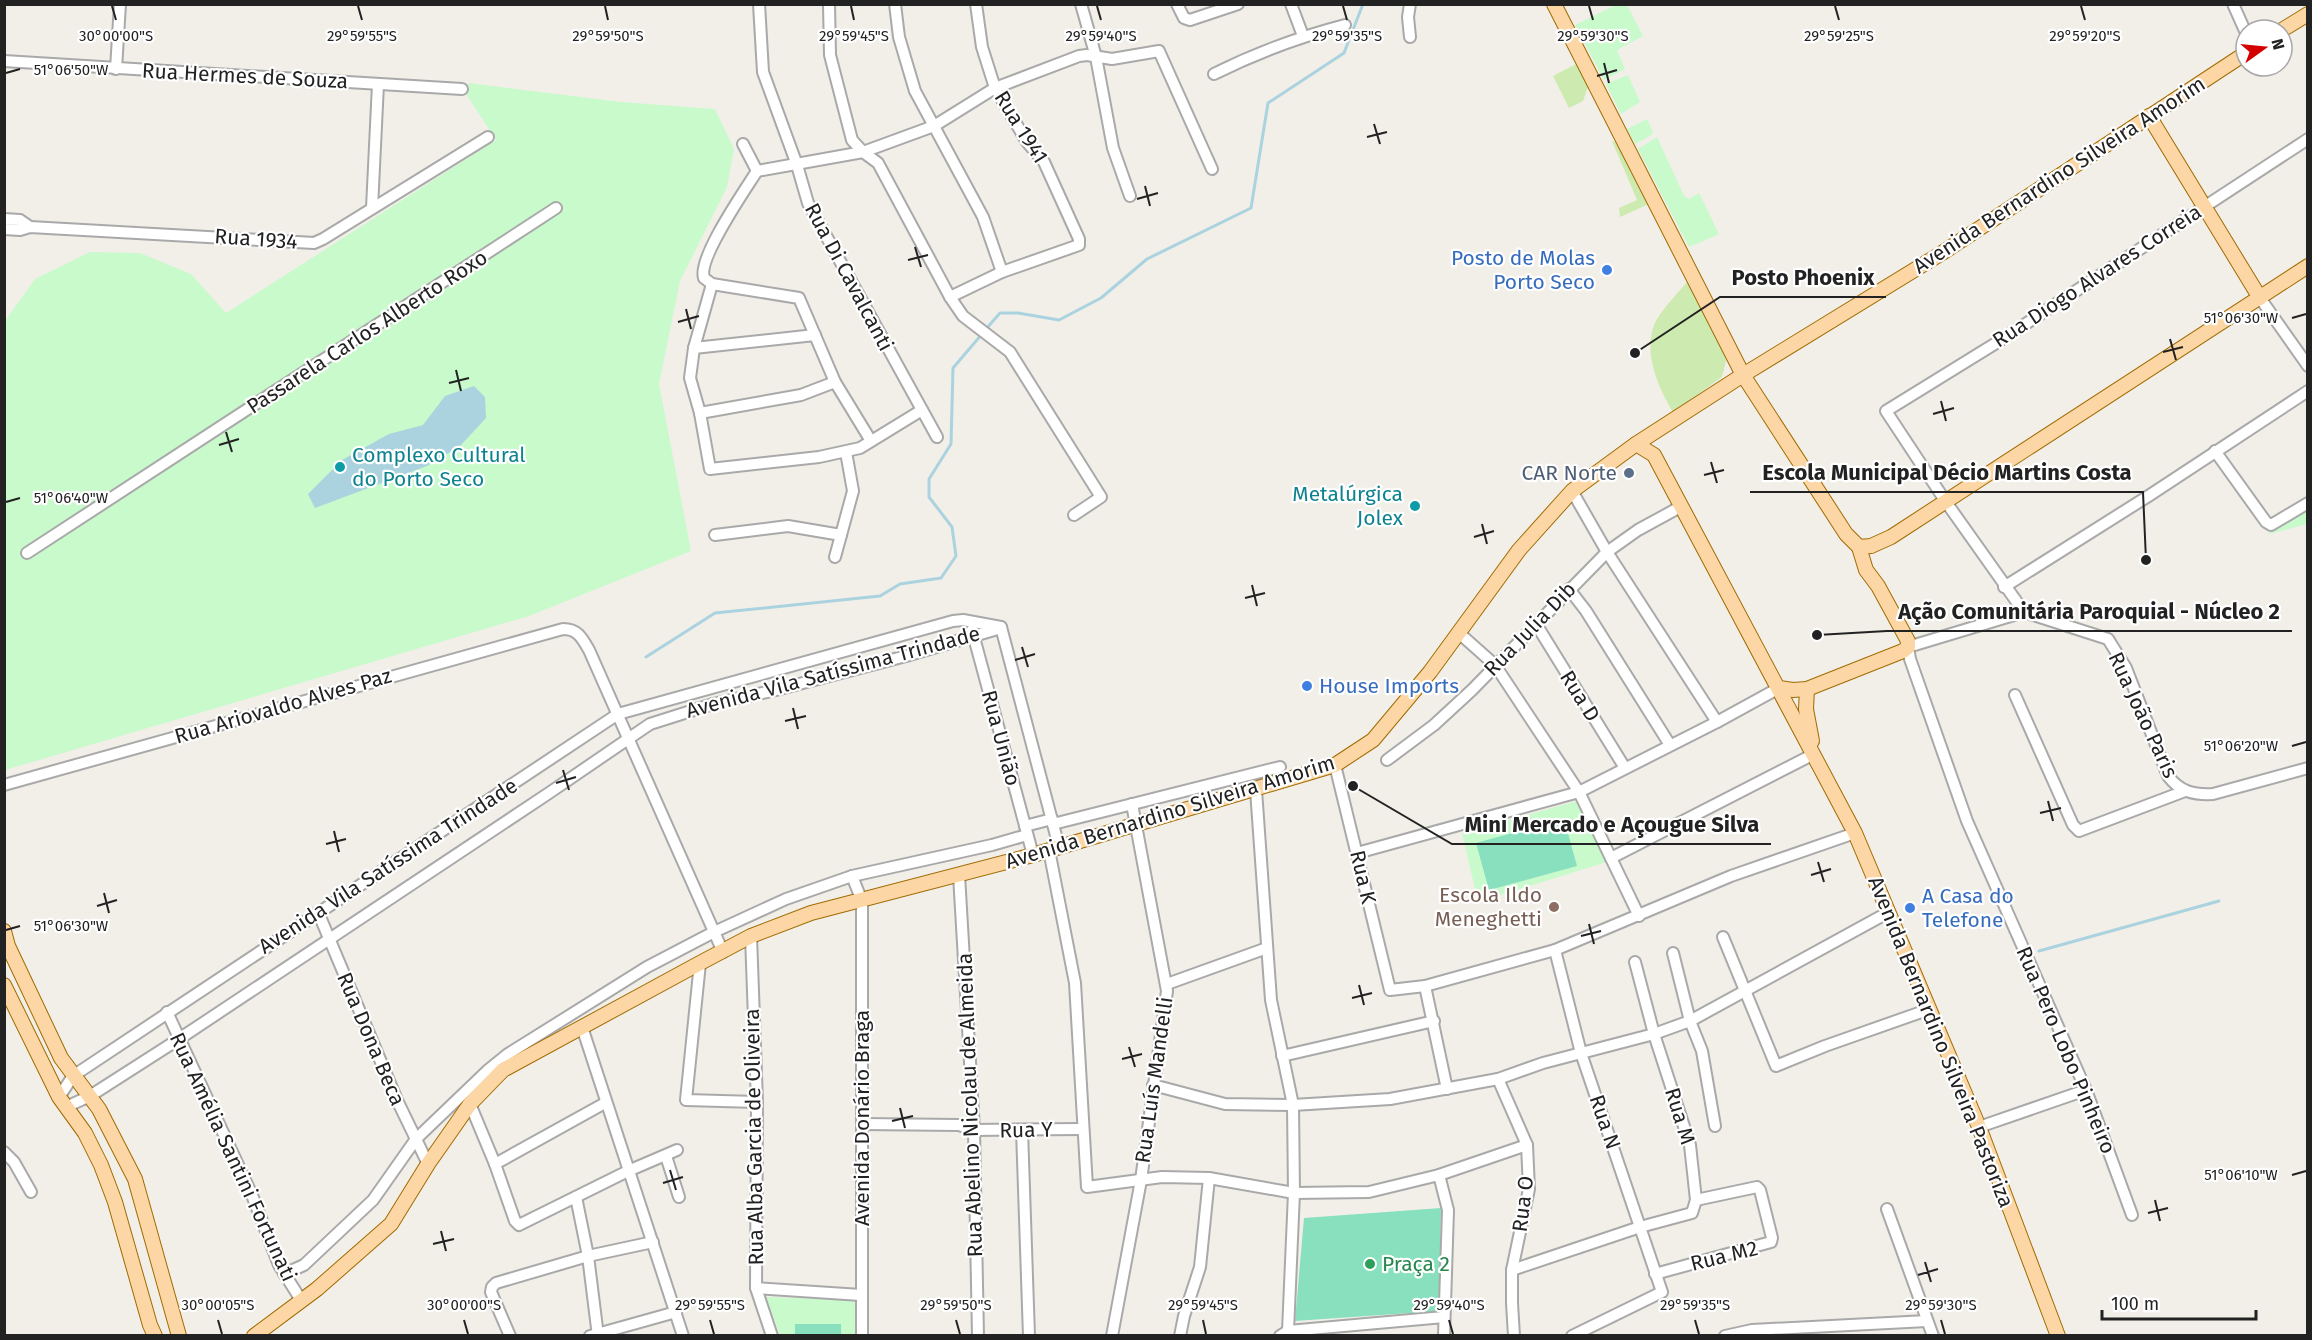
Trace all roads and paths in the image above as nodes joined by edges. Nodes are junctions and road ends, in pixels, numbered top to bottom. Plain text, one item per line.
1 (120, 4) edge
2 (759, 4) edge
3 (829, 4) edge
4 (895, 4) edge
5 (976, 4) edge
6 (1081, 4) edge
7 (1177, 4) edge
8 (1238, 4) edge
9 (1291, 4) edge
10 (1410, 4) edge
11 (1554, 4) edge
12 (2233, 4) edge
13 (2307, 14) edge
14 (2239, 18) edge
15 (2294, 22) edge
16 (1345, 25) dead end
17 (1303, 36) junction
18 (1410, 37) dead end
19 (1096, 57) junction
20 (4, 61) edge
21 (2234, 61) edge
22 (116, 69) junction
23 (1214, 74) dead end
24 (378, 84) junction
25 (995, 88) junction
26 (462, 89) dead end
27 (2149, 116) junction
28 (934, 126) junction
29 (488, 137) dead end
30 (2307, 139) edge
31 (743, 144) dead end
32 (863, 152) junction
33 (797, 165) junction
34 (1212, 169) dead end
35 (757, 171) junction
36 (1130, 196) dead end
37 (2204, 206) junction
38 (372, 208) junction
39 (556, 208) dead end
40 (4, 219) edge
41 (30, 227) junction
42 (4, 230) edge
43 (2307, 266) edge
44 (1002, 272) junction
45 (708, 281) junction
46 (950, 297) junction
47 (2260, 298) junction
48 (815, 334) junction
49 (694, 348) junction
50 (2307, 366) edge
51 (1743, 375) junction
52 (835, 382) junction
53 (2307, 391) edge
54 (922, 410) junction
55 (700, 413) junction
56 (1662, 428) junction
57 (937, 437) dead end
58 (871, 441) junction
59 (1636, 444) junction
60 (2215, 451) junction
61 (846, 452) junction
62 (1654, 455) junction
63 (1572, 491) junction
64 (1946, 502) junction
65 (2307, 503) edge
66 (1680, 507) junction
67 (1074, 514) dead end
68 (715, 535) dead end
69 (841, 535) junction
70 (1865, 546) junction
71 (1607, 552) junction
72 (27, 553) dead end
73 (835, 557) dead end
74 (2004, 587) junction
75 (1569, 589) junction
76 (2024, 612) junction
77 (969, 621) junction
78 (1536, 624) junction
79 (1001, 627) junction
80 (1459, 633) junction
81 (974, 636) junction
82 (1908, 647) junction
83 (1495, 665) junction
84 (1779, 688) junction
85 (1807, 689) junction
86 (2015, 695) dead end
87 (618, 714) junction
88 (1717, 722) junction
89 (629, 737) junction
90 (1670, 745) junction
91 (1814, 754) junction
92 (1387, 760) dead end
93 (1335, 765) junction
94 (1280, 767) dead end
95 (1625, 768) junction
96 (2307, 768) edge
97 (4, 785) edge
98 (1256, 790) junction
99 (2185, 791) junction
100 (1579, 792) junction
101 (1132, 804) junction
102 (1053, 822) junction
103 (1137, 824) junction
104 (1026, 830) junction
105 (1855, 833) junction
106 (1054, 849) junction
107 (1357, 853) junction
108 (1033, 855) junction
109 (1611, 858) junction
110 (959, 875) junction
111 (852, 876) junction
112 (862, 901) junction
113 (318, 912) junction
114 (1889, 912) junction
115 (1640, 916) junction
116 (4, 931) edge
117 (714, 932) junction
118 (751, 936) junction
119 (1723, 937) dead end
120 (328, 940) junction
121 (1267, 948) junction
122 (1555, 950) junction
123 (723, 952) junction
124 (1673, 953) dead end
125 (1635, 962) dead end
126 (700, 963) junction
127 (1167, 984) junction
128 (4, 985) edge
129 (1425, 986) junction
130 (1746, 992) junction
131 (1930, 1009) junction
132 (167, 1012) junction
133 (1434, 1021) junction
134 (1690, 1021) junction
135 (582, 1027) junction
136 (1654, 1034) junction
137 (179, 1039) junction
138 (1581, 1053) junction
139 (1282, 1056) junction
140 (73, 1076) junction
141 (1498, 1079) junction
142 (1153, 1084) junction
143 (1447, 1089) junction
144 (2086, 1090) junction
145 (90, 1096) junction
146 (62, 1102) junction
147 (757, 1102) junction
148 (606, 1103) junction
149 (470, 1104) junction
150 (1293, 1105) junction
151 (862, 1124) junction
152 (1715, 1126) dead end
153 (1979, 1126) junction
154 (1083, 1129) junction
155 (974, 1130) junction
156 (1022, 1130) junction
157 (416, 1139) junction
158 (1527, 1145) junction
159 (677, 1150) dead end
160 (4, 1152) edge
161 (666, 1155) junction
162 (428, 1164) junction
163 (495, 1164) junction
164 (628, 1171) junction
165 (1439, 1175) junction
166 (1209, 1178) junction
167 (1141, 1180) junction
168 (32, 1192) dead end
169 (1294, 1193) junction
170 (576, 1197) junction
171 (680, 1197) dead end
172 (1696, 1200) junction
173 (1887, 1209) dead end
174 (2132, 1215) dead end
175 (1640, 1227) junction
176 (653, 1242) junction
177 (588, 1256) junction
178 (1512, 1270) junction
179 (284, 1274) junction
180 (1655, 1274) junction
181 (756, 1288) junction
182 (861, 1295) junction
183 (302, 1300) junction
184 (676, 1312) junction
185 (1444, 1317) junction
186 (1927, 1321) junction
187 (153, 1332) edge
188 (1284, 1333) edge
189 (179, 1335) edge
190 (254, 1335) edge
191 (510, 1335) edge
192 (595, 1335) edge
193 (683, 1335) edge
194 (772, 1335) edge
195 (862, 1335) edge
196 (978, 1335) edge
197 (1029, 1335) edge
198 (1112, 1335) edge
199 (1180, 1335) edge
200 (1444, 1335) edge
201 (1514, 1335) edge
202 (1572, 1335) edge
203 (1725, 1335) edge
204 (1933, 1335) edge
205 (2058, 1335) edge

1 - 22 street
2 - 33 street, Rua Di Cavalcanti
3 - 32 street
4 - 28 street
5 - 25 street, Rua 1941
6 - 19 street
7 - 8 street
9 - 17 street
10 - 18 street
11 - 51 main road, Rua Pero Lobo Pinheiro
12 - 14 street
13 - 15 main road
16 - 17 street
17 - 23 street
19 - 25 street
19 - 34 street
19 - 36 street
20 - 22 street, Rua Hermes de Souza
21 - 27 main road, Avenida Bernardino Silveira Amorim
22 - 24 street, Rua Hermes de Souza
24 - 26 street, Rua Hermes de Souza
24 - 38 street, Rua Hermes de Souza
25 - 28 street
25 - 44 street, Rua 1941
27 - 37 main road
27 - 51 main road, Avenida Bernardino Silveira Amorim
28 - 32 street
28 - 44 street
29 - 38 street, Rua 1934
30 - 37 street, Rua Diogo Alvares Correia
31 - 35 street
32 - 33 street
32 - 46 street
33 - 35 street
33 - 54 street, Rua Di Cavalcanti
35 - 45 street
37 - 47 main road
37 - 64 street, Rua Diogo Alvares Correia
38 - 41 street, Rua 1934
39 - 72 street, Passarela Carlos Alberto Roxo
40 - 41 street, Rua 1934
41 - 42 street, Rua 1934
43 - 47 main road
44 - 46 street
45 - 48 street
45 - 49 street
46 - 67 street
47 - 50 street
47 - 64 main road
48 - 49 street
48 - 52 street
49 - 55 street
51 - 56 main road, Avenida Bernardino Silveira Amorim
51 - 70 main road, Rua Pero Lobo Pinheiro
52 - 55 street
52 - 58 street
53 - 60 street
54 - 57 street, Rua Di Cavalcanti
54 - 58 street
55 - 61 street
56 - 59 main road, Avenida Bernardino Silveira Amorim
56 - 62 main road
58 - 61 street
59 - 62 main road
59 - 63 main road, Avenida Bernardino Silveira Amorim
60 - 65 street
60 - 74 street
61 - 69 street
62 - 66 main road, Avenida Bernardino Silveira Pastoriza
63 - 71 street
63 - 80 main road, Avenida Bernardino Silveira Amorim
64 - 70 main road
64 - 74 street
66 - 71 street, Rua Julia Dib
66 - 84 main road, Avenida Bernardino Silveira Pastoriza
68 - 69 street
69 - 73 street
70 - 82 main road, Rua Pero Lobo Pinheiro
71 - 75 street, Rua Julia Dib
71 - 88 street
74 - 76 street
75 - 78 street, Rua Julia Dib
75 - 90 street
76 - 82 street
76 - 99 street, Rua João Paris
77 - 79 street, Avenida Vila Satíssima Trindade
77 - 81 street, Rua União
77 - 87 street, Avenida Vila Satíssima Trindade
78 - 83 street, Rua Julia Dib
78 - 95 street, Rua D
79 - 81 street, Avenida Vila Satíssima Trindade
79 - 102 street, Rua União
80 - 83 street
80 - 93 main road, Avenida Bernardino Silveira Amorim
81 - 89 street, Avenida Vila Satíssima Trindade
81 - 104 street, Rua União
82 - 85 main road
82 - 144 street, Rua Pero Lobo Pinheiro
83 - 92 street, Rua Julia Dib
83 - 100 street
84 - 85 main road
84 - 88 street
84 - 91 main road, Avenida Bernardino Silveira Pastoriza
85 - 91 main road, Avenida Bernardino Silveira Pastoriza
86 - 99 street
87 - 89 street
87 - 97 street, Rua Ariovaldo Alves Paz
87 - 113 street, Avenida Vila Satíssima Trindade
88 - 90 street
89 - 117 street
89 - 120 street, Avenida Vila Satíssima Trindade
90 - 95 street
91 - 105 main road, Avenida Bernardino Silveira Pastoriza
91 - 109 street
93 - 98 main road, Avenida Bernardino Silveira Amorim
93 - 107 street, Rua K
94 - 101 street
95 - 100 street
96 - 99 street, Rua João Paris
98 - 103 main road, Avenida Bernardino Silveira Amorim
98 - 121 street
100 - 107 street
100 - 109 street
101 - 102 street
101 - 103 street, Rua Luís Mandelli
102 - 104 street
102 - 106 street, Rua União
103 - 106 main road, Avenida Bernardino Silveira Amorim
103 - 127 street, Rua Luís Mandelli
104 - 108 street, Rua União
104 - 111 street
105 - 114 main road, Avenida Bernardino Silveira Pastoriza
105 - 115 street
106 - 108 main road, Avenida Bernardino Silveira Amorim
106 - 154 street, Rua União
107 - 129 street, Rua K
108 - 110 main road, Avenida Bernardino Silveira Amorim
109 - 115 street
110 - 112 main road, Avenida Bernardino Silveira Amorim
110 - 155 street, Rua Abelino Nicolau de Almeida
111 - 112 street
111 - 117 street
112 - 118 main road, Avenida Bernardino Silveira Amorim
112 - 151 street, Avenida Donário Braga
113 - 120 street, Rua Dona Beca
113 - 132 street, Avenida Vila Satíssima Trindade
114 - 130 street
114 - 131 main road, Avenida Bernardino Silveira Pastoriza
115 - 122 street
116 - 140 main road
117 - 123 street
117 - 157 street
118 - 123 main road, Avenida Bernardino Silveira Amorim
118 - 147 street, Rua Alba Garcia de Oliveira
119 - 130 street
120 - 137 street, Avenida Vila Satíssima Trindade
120 - 157 street, Rua Dona Beca
121 - 127 street
121 - 139 street
122 - 129 street
122 - 138 street, Rua N
123 - 126 main road, Avenida Bernardino Silveira Amorim
124 - 134 street
125 - 136 street, Rua M
126 - 135 main road, Avenida Bernardino Silveira Amorim
126 - 147 street
127 - 142 street, Rua Luís Mandelli
128 - 146 main road
129 - 133 street
130 - 131 street
130 - 134 street
131 - 153 main road, Avenida Bernardino Silveira Pastoriza
132 - 137 street, Rua Amélia Santini Fortunati
132 - 140 street, Avenida Vila Satíssima Trindade
133 - 139 street
133 - 143 street
134 - 136 street
134 - 152 street
135 - 148 street
135 - 149 main road, Avenida Bernardino Silveira Amorim
136 - 138 street
136 - 172 street, Rua M
137 - 145 street, Avenida Vila Satíssima Trindade
137 - 179 street, Rua Amélia Santini Fortunati
138 - 141 street
138 - 175 street, Rua N
139 - 150 street
140 - 145 main road
140 - 146 street, Avenida Vila Satíssima Trindade
141 - 143 street
141 - 158 street, Rua O
142 - 150 street
142 - 167 street, Rua Luís Mandelli
143 - 150 street
144 - 153 street
144 - 174 street, Rua Pero Lobo Pinheiro
145 - 146 street, Avenida Vila Satíssima Trindade
145 - 189 main road
146 - 187 main road
147 - 181 street, Rua Alba Garcia de Oliveira
148 - 163 street
148 - 164 street
149 - 162 main road, Avenida Bernardino Silveira Amorim
149 - 163 street
150 - 169 street
151 - 155 street, Rua Y
151 - 182 street, Avenida Donário Braga
153 - 205 main road, Avenida Bernardino Silveira Pastoriza
154 - 156 street, Rua Y
154 - 167 street, Rua União
155 - 156 street, Rua Y
155 - 196 street, Rua Abelino Nicolau de Almeida
156 - 197 street
157 - 162 street, Rua Dona Beca
157 - 179 street
158 - 165 street
158 - 178 street, Rua O
159 - 161 street
160 - 168 street
161 - 164 street
161 - 171 street
162 - 183 main road, Avenida Bernardino Silveira Amorim
163 - 170 street
164 - 170 street
164 - 176 street
165 - 169 street
165 - 185 street
166 - 167 street
166 - 169 street
166 - 199 street
167 - 198 street, Rua Luís Mandelli
169 - 188 street
170 - 177 street
172 - 175 street
172 - 180 street, Rua M2
173 - 186 street
175 - 178 street
175 - 180 street, Rua N
176 - 177 street
176 - 184 street
177 - 191 street
177 - 192 street
178 - 201 street, Rua O
179 - 183 street, Rua Amélia Santini Fortunati
180 - 202 street, Rua N
181 - 182 street
181 - 194 street, Rua Alba Garcia de Oliveira
182 - 195 street, Avenida Donário Braga
183 - 190 main road, Avenida Bernardino Silveira Amorim
184 - 192 street
184 - 193 street
185 - 188 street
185 - 200 street
186 - 203 street
186 - 204 street

